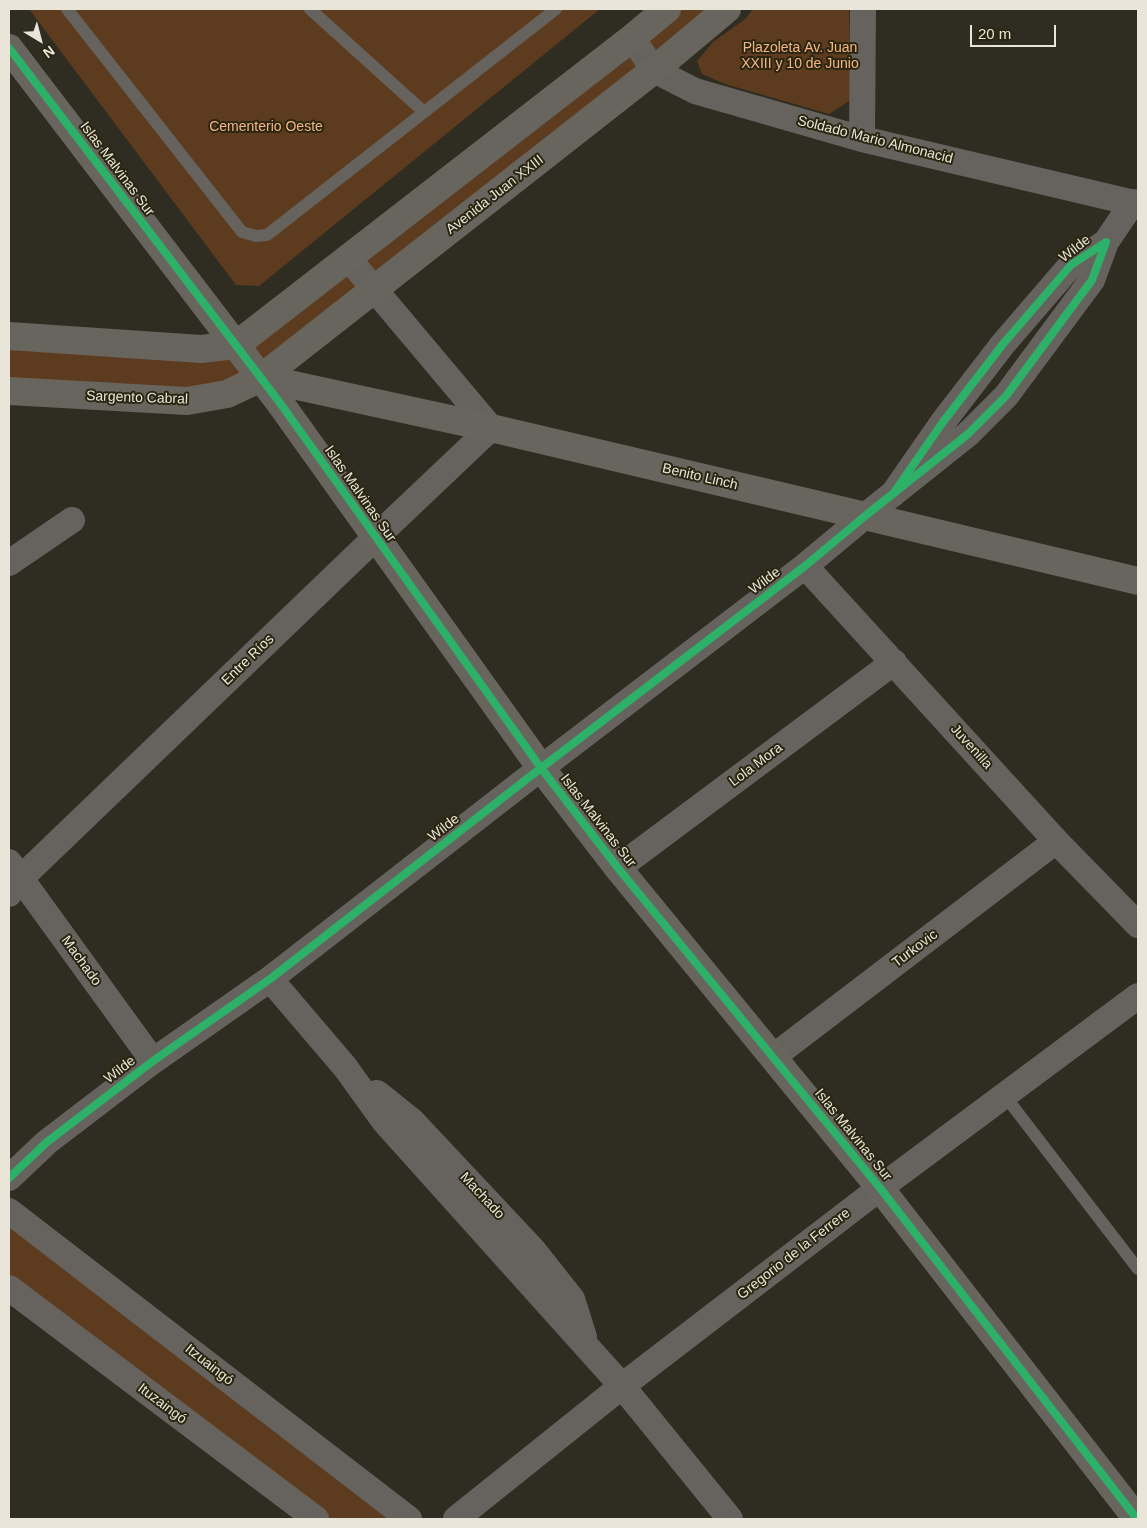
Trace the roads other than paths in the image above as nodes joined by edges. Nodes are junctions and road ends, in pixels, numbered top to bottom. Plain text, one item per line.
1 (67, 9) edge
2 (310, 9) edge
3 (556, 9) edge
4 (667, 9) edge
5 (727, 9) edge
6 (863, 9) edge
7 (632, 38) junction
8 (9, 48) edge
9 (654, 70) junction
10 (424, 112) junction
11 (862, 140) junction
12 (1136, 203) edge
13 (348, 258) junction
14 (374, 290) junction
15 (9, 336) edge
16 (236, 345) junction
17 (261, 378) junction
18 (9, 392) edge
19 (491, 428) junction
20 (865, 516) junction
21 (72, 520) dead end
22 (376, 537) junction
23 (9, 563) edge
24 (805, 566) junction
25 (1138, 581) edge
26 (894, 662) junction
27 (541, 768) junction
28 (1056, 841) junction
29 (618, 868) junction
30 (13, 878) edge
31 (1138, 925) edge
32 (270, 980) junction
33 (1138, 996) edge
34 (773, 1057) junction
35 (153, 1061) junction
36 (1005, 1096) junction
37 (9, 1178) edge
38 (880, 1188) junction
39 (9, 1211) edge
40 (1138, 1269) edge
41 (9, 1288) edge
42 (622, 1386) junction
43 (316, 1519) edge
44 (409, 1519) edge
45 (456, 1519) edge
46 (730, 1519) edge
47 (1136, 1519) edge

1 - 10 lane
2 - 10 lane
3 - 10 lane
4 - 7 street
5 - 9 street, Avenida Juan XXIII
6 - 11 street
7 - 9 street, Soldado Mario Almonacid
7 - 13 street
8 - 16 street, Islas Malvinas Sur
9 - 11 street, Soldado Mario Almonacid
9 - 14 street, Avenida Juan XXIII
11 - 12 street, Soldado Mario Almonacid
12 - 20 street, Wilde
13 - 14 street
13 - 16 street
14 - 17 street, Avenida Juan XXIII
14 - 19 street
15 - 16 street
16 - 17 street, Islas Malvinas Sur
17 - 18 street, Sargento Cabral
17 - 19 street, Benito Linch
17 - 22 street, Islas Malvinas Sur
19 - 20 street, Benito Linch
19 - 22 street, Entre Ríos
20 - 24 street, Wilde
20 - 25 street, Benito Linch
21 - 23 street
22 - 27 street, Islas Malvinas Sur
22 - 30 street, Entre Ríos
24 - 26 street, Juvenilla
24 - 27 street, Wilde
26 - 28 street, Juvenilla
26 - 29 street, Lola Mora
27 - 29 street, Islas Malvinas Sur
27 - 32 street, Wilde
28 - 31 street, Juvenilla
28 - 34 street, Turkovic
29 - 34 street, Islas Malvinas Sur
30 - 35 street, Machado
32 - 35 street, Wilde
32 - 42 street, Machado
33 - 36 street, Gregorio de la Ferrere
34 - 38 street, Islas Malvinas Sur
35 - 37 street, Wilde
36 - 38 street, Gregorio de la Ferrere
36 - 40 lane
38 - 42 street, Gregorio de la Ferrere
38 - 47 street, Islas Malvinas Sur
39 - 44 street, Itzuaingó
41 - 43 street, Ituzaingó
42 - 45 street, Gregorio de la Ferrere
42 - 46 street, Machado

